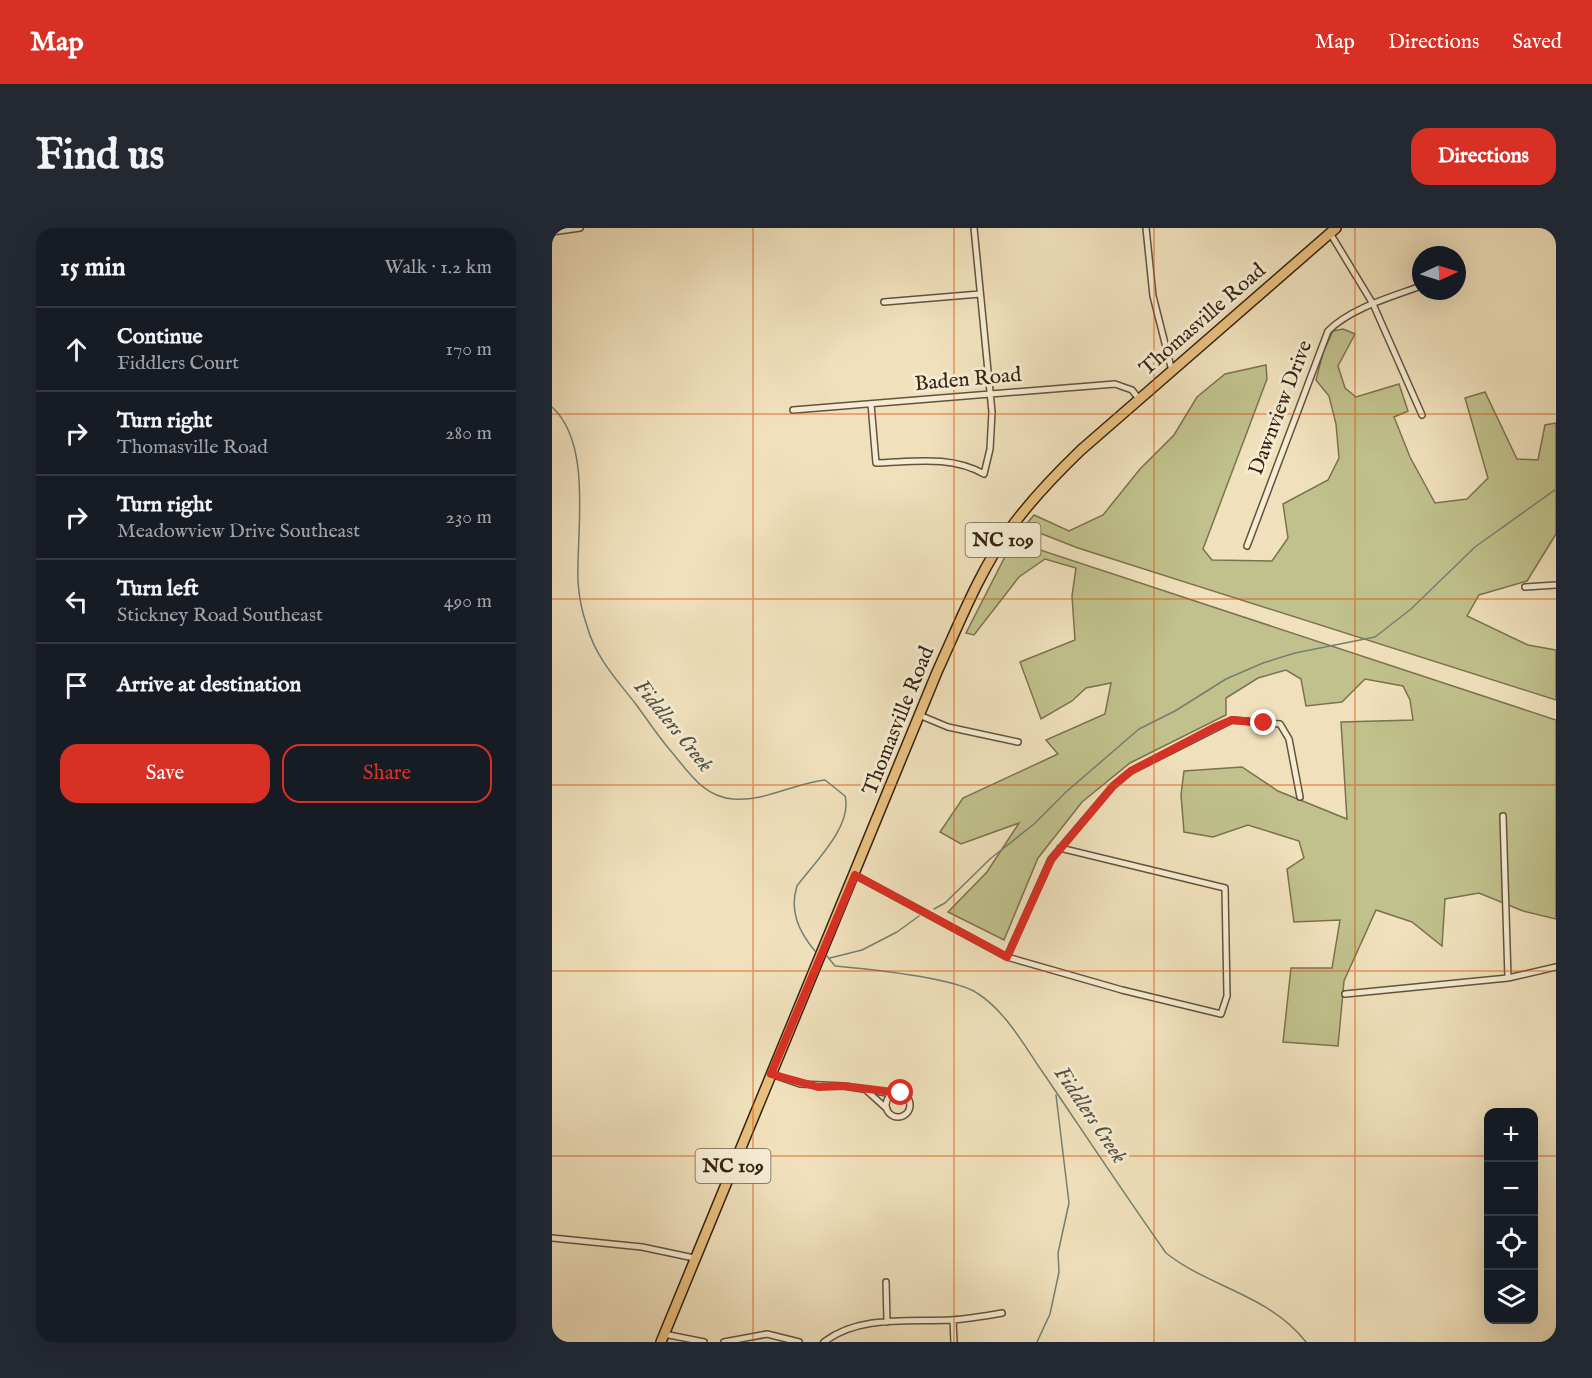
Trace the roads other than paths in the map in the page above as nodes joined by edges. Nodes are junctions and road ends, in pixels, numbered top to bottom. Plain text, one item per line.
1 (580, 228) edge
2 (974, 228) edge
3 (1146, 228) edge
4 (1333, 231) edge
5 (552, 232) edge
6 (1412, 289) edge
7 (980, 294) junction
8 (884, 302) dead end
9 (1373, 304) junction
10 (1172, 371) junction
11 (990, 395) junction
12 (1139, 399) junction
13 (871, 404) junction
14 (793, 410) dead end
15 (1422, 415) dead end
16 (1247, 546) dead end
17 (1556, 585) edge
18 (1525, 587) dead end
19 (920, 715) junction
20 (1018, 742) dead end
21 (1300, 797) dead end
22 (1503, 816) dead end
23 (1060, 848) junction
24 (855, 875) junction
25 (1007, 957) junction
26 (1556, 967) edge
27 (1508, 978) junction
28 (1345, 994) dead end
29 (771, 1074) junction
30 (866, 1090) junction
31 (893, 1094) junction
32 (887, 1110) junction
33 (552, 1238) edge
34 (694, 1258) junction
35 (886, 1282) dead end
36 (1002, 1313) dead end
37 (953, 1320) junction
38 (887, 1322) junction
39 (663, 1338) edge
40 (704, 1342) edge
41 (724, 1342) edge
42 (799, 1342) edge
43 (824, 1342) edge
44 (954, 1342) edge

1 - 5 street
2 - 7 street
3 - 10 street
4 - 9 street
4 - 10 main road, Thomasville Road / NC 109
6 - 9 street, Dawnview Drive
7 - 8 street
7 - 11 street
9 - 15 street
9 - 16 street, Dawnview Drive
10 - 12 main road, Thomasville Road / NC 109
11 - 12 street, Baden Road
11 - 13 street, Baden Road
11 - 13 street
12 - 19 main road, Thomasville Road / NC 109
13 - 14 street, Baden Road
17 - 18 street
19 - 20 street
19 - 24 main road, Thomasville Road / NC 109
21 - 23 street
22 - 27 street
23 - 25 street
23 - 25 street
24 - 25 street
24 - 29 main road, Thomasville Road / NC 109
26 - 27 street
27 - 28 street
29 - 30 street
29 - 34 main road, Thomasville Road / NC 109
30 - 31 street
30 - 32 street
31 - 32 street
31 - 32 street
33 - 34 street
34 - 39 main road, Thomasville Road / NC 109
35 - 38 street
36 - 37 street
37 - 38 street
37 - 44 street
38 - 43 street
39 - 40 street
41 - 42 street

